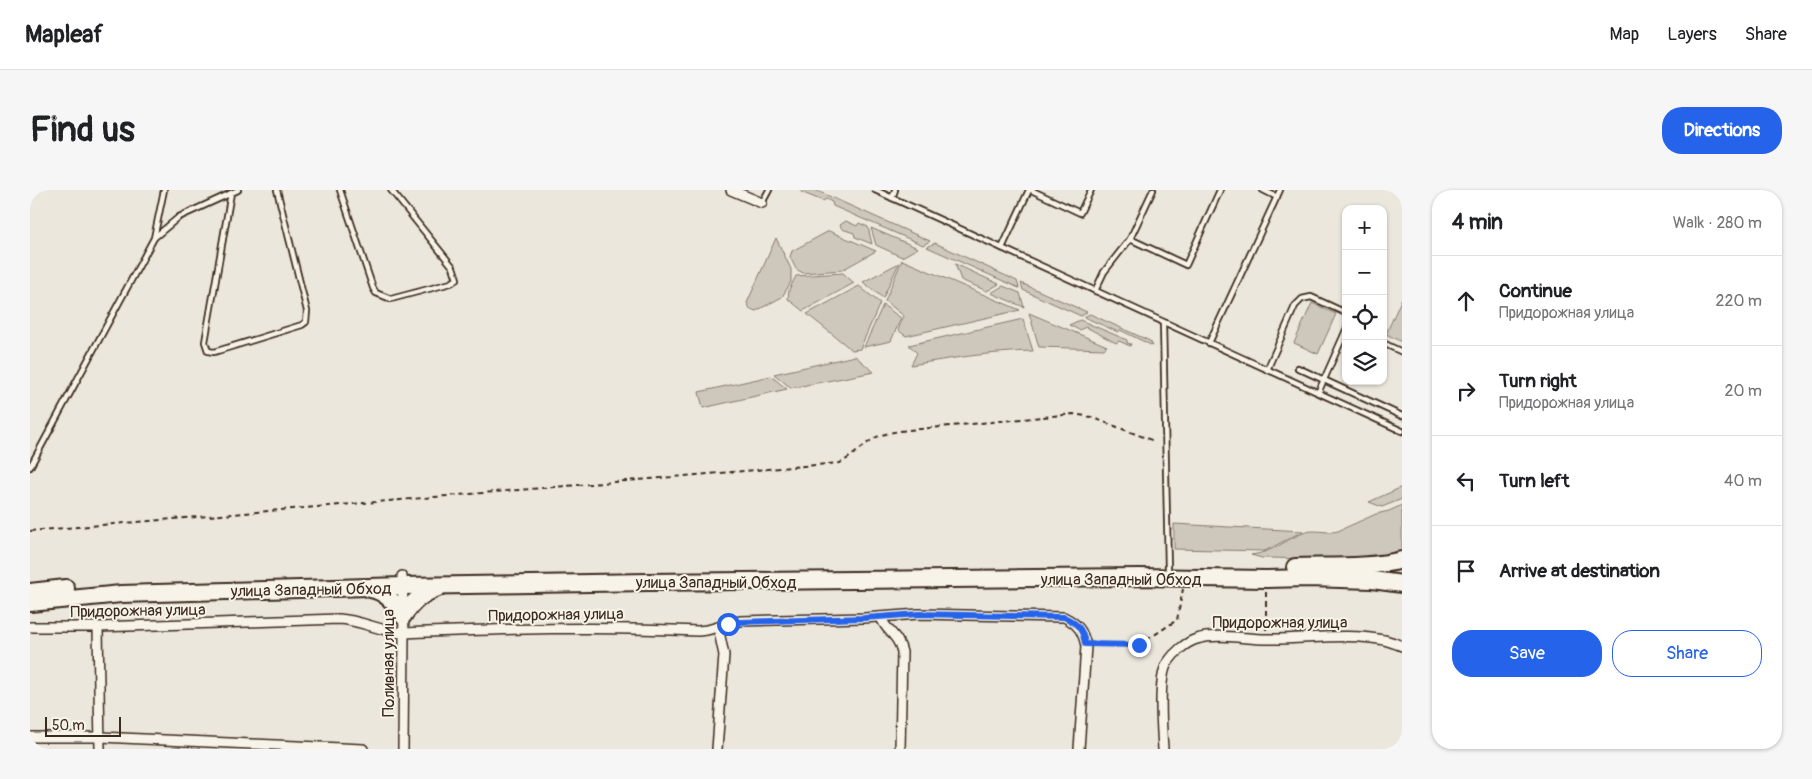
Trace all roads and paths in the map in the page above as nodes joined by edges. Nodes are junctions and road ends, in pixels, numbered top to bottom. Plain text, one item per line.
1 (164, 190) edge
2 (238, 190) edge
3 (277, 190) edge
4 (340, 190) edge
5 (391, 190) edge
6 (731, 190) edge
7 (769, 190) edge
8 (875, 190) edge
9 (895, 190) edge
10 (1030, 190) edge
11 (1091, 190) edge
12 (1153, 190) edge
13 (1220, 190) edge
14 (1263, 190) edge
15 (1280, 190) edge
16 (231, 193) junction
17 (1277, 196) junction
18 (892, 198) junction
19 (762, 203) joint
20 (154, 238) junction
21 (1130, 240) junction
22 (1002, 248) junction
23 (1095, 291) junction
24 (1342, 311) edge
25 (1163, 322) junction
26 (1342, 339) edge
27 (1209, 343) junction
28 (1387, 345) edge
29 (1402, 352) edge
30 (1298, 368) dead end
31 (1267, 370) junction
32 (1323, 380) junction
33 (1318, 393) junction
34 (1402, 416) edge
35 (1402, 431) edge
36 (1154, 441) dead end
37 (30, 467) edge
38 (30, 531) edge
39 (1402, 560) edge
40 (1168, 569) junction
41 (402, 581) junction
42 (1184, 584) dead end
43 (1402, 584) edge
44 (443, 586) junction
45 (363, 588) junction
46 (1266, 591) dead end
47 (30, 592) edge
48 (30, 603) edge
49 (403, 616) junction
50 (881, 617) junction
51 (30, 627) edge
52 (98, 627) junction
53 (718, 627) junction
54 (404, 633) junction
55 (1266, 639) junction
56 (1085, 644) junction
57 (1402, 646) edge
58 (30, 736) edge
59 (100, 737) junction
60 (100, 749) edge
61 (363, 749) edge
62 (403, 749) edge
63 (717, 749) edge
64 (900, 749) edge
65 (1079, 749) edge
66 (1163, 749) edge

1 - 20 lane
2 - 16 lane
3 - 16 lane
4 - 5 lane
6 - 19 street
7 - 19 lane
8 - 18 lane
9 - 18 lane
10 - 11 lane
10 - 22 lane
12 - 21 lane
13 - 21 lane
14 - 17 lane
15 - 17 lane
16 - 20 lane
17 - 27 lane
18 - 22 lane
20 - 37 lane
21 - 23 lane
22 - 23 lane
23 - 25 lane
24 - 31 lane
25 - 27 lane
25 - 40 lane
26 - 32 lane
27 - 31 lane
28 - 29 lane
30 - 32 lane
31 - 33 lane
32 - 33 lane
32 - 34 lane
33 - 35 lane
36 - 38 path
39 - 40 highway, улица Западный Обход
40 - 41 highway, улица Западный Обход
41 - 44 highway, улица Западный Обход
41 - 45 highway, улица Западный Обход
41 - 47 highway, улица Западный Обход
41 - 49 street, Поливная улица
42 - 56 path
43 - 44 highway, улица Западный Обход
44 - 49 highway
45 - 48 highway, улица Западный Обход
45 - 49 highway
46 - 55 path
49 - 54 street, Поливная улица
50 - 53 street, Придорожная улица
50 - 56 street, Придорожная улица
50 - 64 street
51 - 52 street, Придорожная улица
52 - 54 street, Придорожная улица
52 - 59 street
53 - 54 street, Придорожная улица
53 - 63 street
54 - 62 street, Поливная улица
55 - 57 street, Придорожная улица
55 - 66 street, Придорожная улица
56 - 65 street
58 - 59 street
59 - 60 street
59 - 61 street

